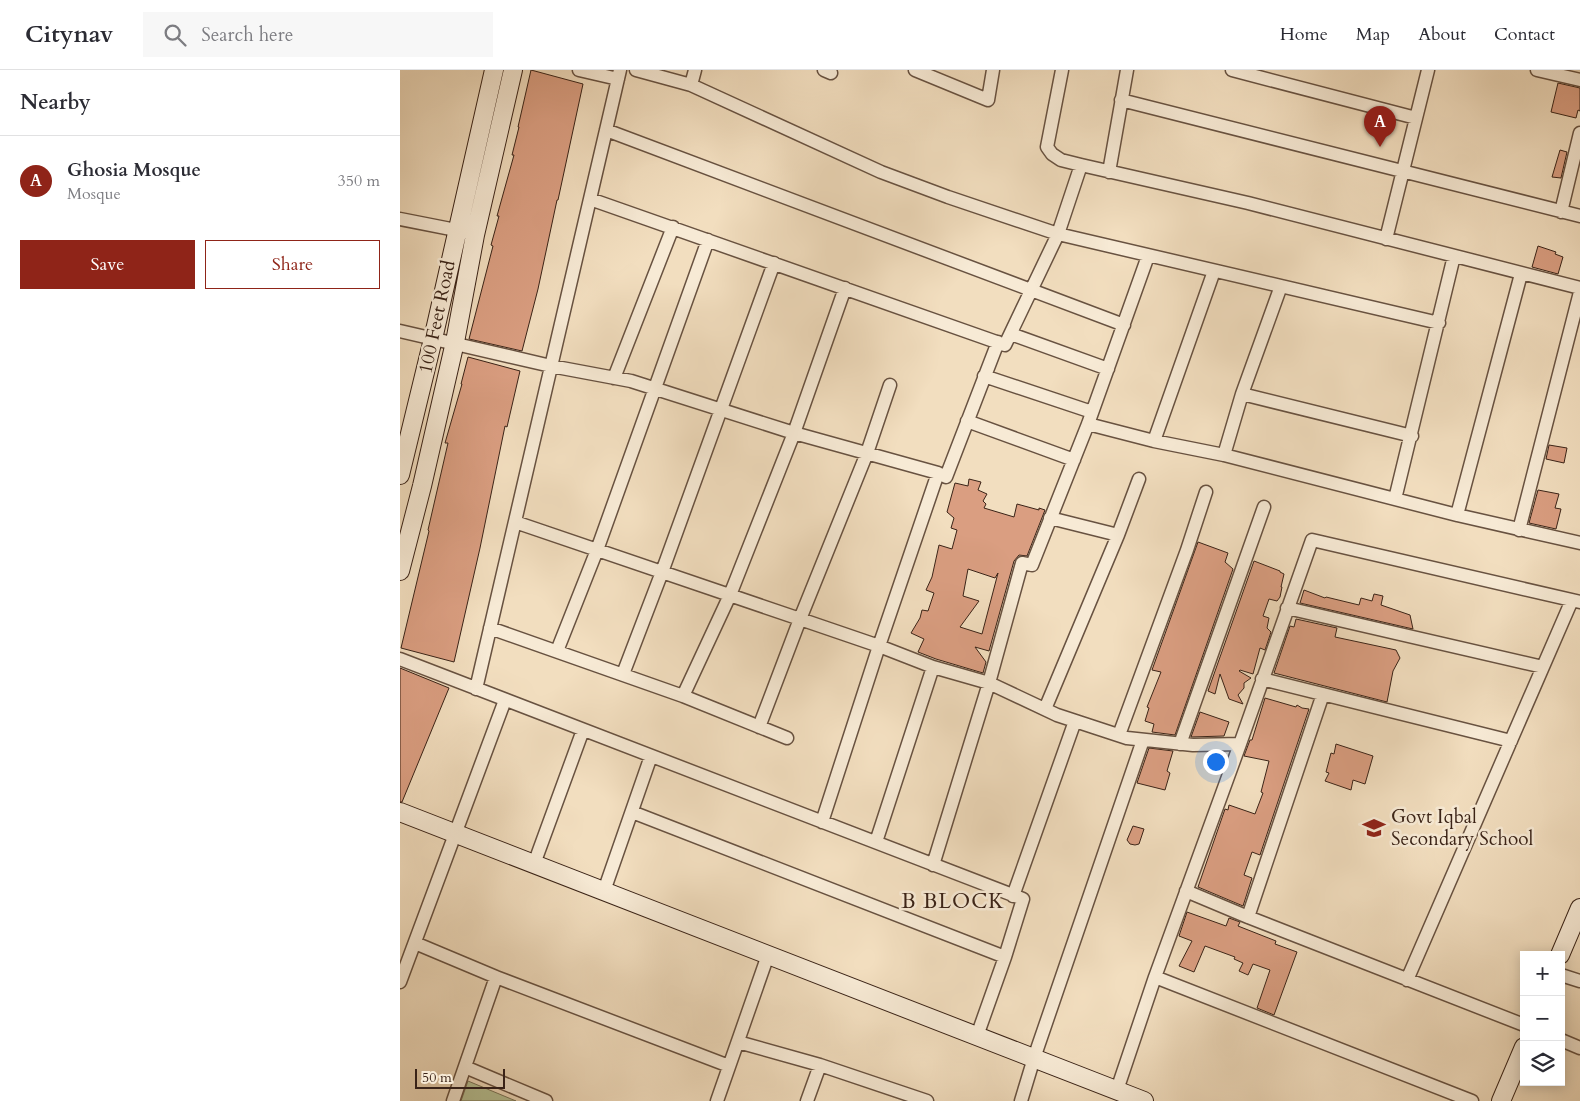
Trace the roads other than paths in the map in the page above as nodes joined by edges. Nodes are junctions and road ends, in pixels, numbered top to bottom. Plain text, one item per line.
1 (494, 70) edge
2 (513, 70) edge
3 (579, 70) edge
4 (636, 70) edge
5 (695, 70) edge
6 (993, 70) edge
7 (1062, 70) edge
8 (1127, 70) edge
9 (1232, 70) edge
10 (1428, 70) edge
11 (1537, 70) edge
12 (918, 71) edge
13 (619, 74) edge
14 (1580, 80) edge
15 (691, 85) junction
16 (1121, 100) junction
17 (1416, 118) junction
18 (606, 130) junction
19 (1580, 133) edge
20 (1081, 165) junction
21 (1403, 171) junction
22 (1109, 172) junction
23 (590, 199) junction
24 (1561, 212) junction
25 (1580, 216) edge
26 (400, 219) edge
27 (673, 227) junction
28 (458, 230) junction
29 (1058, 234) junction
30 (475, 235) junction
31 (1386, 239) junction
32 (708, 240) junction
33 (1148, 256) junction
34 (1454, 256) junction
35 (774, 263) junction
36 (1214, 271) junction
37 (1521, 274) junction
38 (1281, 286) junction
39 (845, 288) junction
40 (1580, 290) edge
41 (1031, 291) junction
42 (1439, 322) junction
43 (1124, 325) junction
44 (400, 331) edge
45 (1011, 334) junction
46 (433, 339) junction
47 (455, 342) junction
48 (998, 342) junction
49 (551, 366) junction
50 (1108, 369) junction
51 (984, 376) junction
52 (614, 378) junction
53 (890, 385) dead end
54 (655, 389) junction
55 (1242, 394) junction
56 (720, 409) junction
57 (1090, 418) junction
58 (967, 420) junction
59 (794, 432) junction
60 (1412, 436) junction
61 (1154, 441) junction
62 (867, 454) junction
63 (1224, 455) junction
64 (1074, 460) junction
65 (938, 473) junction
66 (400, 475) edge
67 (1138, 479) dead end
68 (1206, 492) dead end
69 (1395, 500) junction
70 (1264, 507) dead end
71 (1457, 515) junction
72 (1050, 518) junction
73 (515, 522) junction
74 (1519, 530) junction
75 (1118, 536) junction
76 (1580, 543) edge
77 (597, 550) junction
78 (400, 571) edge
79 (662, 572) junction
80 (730, 595) junction
81 (1576, 601) edge
82 (1287, 608) junction
83 (800, 619) junction
84 (490, 628) junction
85 (879, 646) junction
86 (557, 651) junction
87 (400, 659) edge
88 (933, 667) junction
89 (1543, 667) junction
90 (623, 674) junction
91 (1262, 679) junction
92 (989, 682) junction
93 (476, 688) junction
94 (1323, 694) junction
95 (683, 696) junction
96 (505, 700) junction
97 (1045, 709) junction
98 (1075, 721) junction
99 (759, 727) junction
100 (583, 730) junction
101 (1119, 735) junction
102 (788, 738) dead end
103 (1142, 740) junction
104 (1511, 741) junction
105 (1180, 744) junction
106 (1240, 744) junction
107 (651, 756) junction
108 (400, 812) edge
109 (632, 812) junction
110 (822, 822) junction
111 (456, 833) junction
112 (876, 842) junction
113 (534, 864) junction
114 (932, 865) junction
115 (1186, 890) junction
116 (604, 891) junction
117 (1013, 896) junction
118 (1580, 908) edge
119 (1248, 917) junction
120 (415, 943) junction
121 (1562, 951) edge
122 (768, 955) junction
123 (1005, 956) junction
124 (496, 976) junction
125 (1565, 976) edge
126 (1155, 977) junction
127 (1408, 980) junction
128 (1580, 981) edge
129 (400, 982) edge
130 (1520, 1023) edge
131 (977, 1036) junction
132 (1563, 1041) edge
133 (738, 1042) junction
134 (1580, 1048) edge
135 (1520, 1056) edge
136 (1034, 1058) junction
137 (820, 1065) junction
138 (729, 1066) junction
139 (465, 1067) junction
140 (1117, 1090) junction
141 (896, 1096) edge
142 (453, 1101) edge
143 (546, 1101) edge
144 (717, 1101) edge
145 (807, 1101) edge
146 (927, 1101) edge
147 (1021, 1101) edge
148 (1144, 1101) edge
149 (1472, 1101) edge
150 (1501, 1101) edge

1 - 28 main road, 100 Feet Road
2 - 30 main road, 100 Feet Road
3 - 13 street
4 - 15 street
5 - 15 street
6 - 12 street
7 - 20 street
8 - 16 street
9 - 17 street
10 - 17 street
11 - 14 street
13 - 18 street
15 - 29 street
16 - 21 street
16 - 22 street
17 - 21 street
18 - 23 street
18 - 41 street
19 - 24 street
20 - 22 street
20 - 29 street
21 - 24 street
21 - 31 street
22 - 31 street
23 - 27 street
23 - 49 street
24 - 25 street
26 - 28 street
27 - 32 street
27 - 52 street
28 - 30 street
28 - 46 main road, 100 Feet Road
29 - 33 street
29 - 41 street
30 - 47 main road, 100 Feet Road
31 - 34 street
32 - 35 street
32 - 54 street
33 - 36 street
33 - 43 street
34 - 37 street
34 - 42 street
35 - 39 street
35 - 56 street
36 - 38 street
36 - 61 street
37 - 40 street
37 - 71 street
38 - 42 street
38 - 55 street
39 - 48 street
39 - 59 street
40 - 74 street
41 - 43 street
41 - 45 street
42 - 60 street
43 - 50 street
44 - 46 street
45 - 48 street
45 - 50 street
46 - 47 street
46 - 66 main road, 100 Feet Road
47 - 49 street
47 - 78 main road, 100 Feet Road
48 - 51 street
49 - 52 street
49 - 73 street
50 - 57 street
51 - 57 street
51 - 58 street
52 - 54 street
53 - 62 street
54 - 56 street
54 - 77 street
55 - 60 street
55 - 63 street
56 - 59 street
56 - 79 street
57 - 61 street
57 - 64 street
58 - 64 street
58 - 65 street
59 - 62 street
59 - 80 street
60 - 69 street
61 - 63 street
62 - 65 street
62 - 83 street
63 - 69 street
64 - 72 street
65 - 85 street
67 - 75 street
68 - 101 street
69 - 71 street
70 - 105 street
71 - 74 street
72 - 75 street
72 - 92 street
73 - 77 street
73 - 84 street
74 - 76 street
75 - 97 street
77 - 79 street
77 - 86 street
79 - 80 street
79 - 90 street
80 - 83 street
80 - 95 street
81 - 82 street
81 - 89 street
82 - 89 street
82 - 91 street
83 - 85 street
83 - 99 street
84 - 86 street
84 - 93 street
85 - 88 street
85 - 110 street
86 - 90 street
87 - 93 street
88 - 92 street
88 - 112 street
89 - 104 street
90 - 95 street
91 - 94 street
91 - 106 street
92 - 97 street
92 - 114 street
93 - 96 street
94 - 104 street
94 - 119 street
95 - 99 street
96 - 100 street
96 - 111 street
97 - 98 street
98 - 101 street
98 - 117 street
99 - 102 street
100 - 107 street
100 - 113 street
101 - 103 street
103 - 105 street
103 - 136 street
104 - 127 street
105 - 106 street
106 - 115 street
107 - 109 street
107 - 110 street
108 - 111 main road
109 - 116 street
109 - 123 street
110 - 112 street
111 - 113 main road
111 - 120 street
112 - 114 street
113 - 116 main road
114 - 117 street
115 - 119 street
115 - 126 street
116 - 122 main road
117 - 123 street
118 - 121 main road
119 - 127 street
120 - 124 street
120 - 129 street
122 - 131 main road
122 - 133 street
123 - 131 street
124 - 138 street
124 - 139 street
125 - 128 street
126 - 140 street
126 - 149 street
127 - 130 street
131 - 136 main road
132 - 134 street
133 - 137 street
133 - 138 street
135 - 150 main road
136 - 140 main road
136 - 147 street
137 - 141 street
137 - 145 street
138 - 144 street
139 - 142 street
139 - 143 street
140 - 148 main road
141 - 146 street

